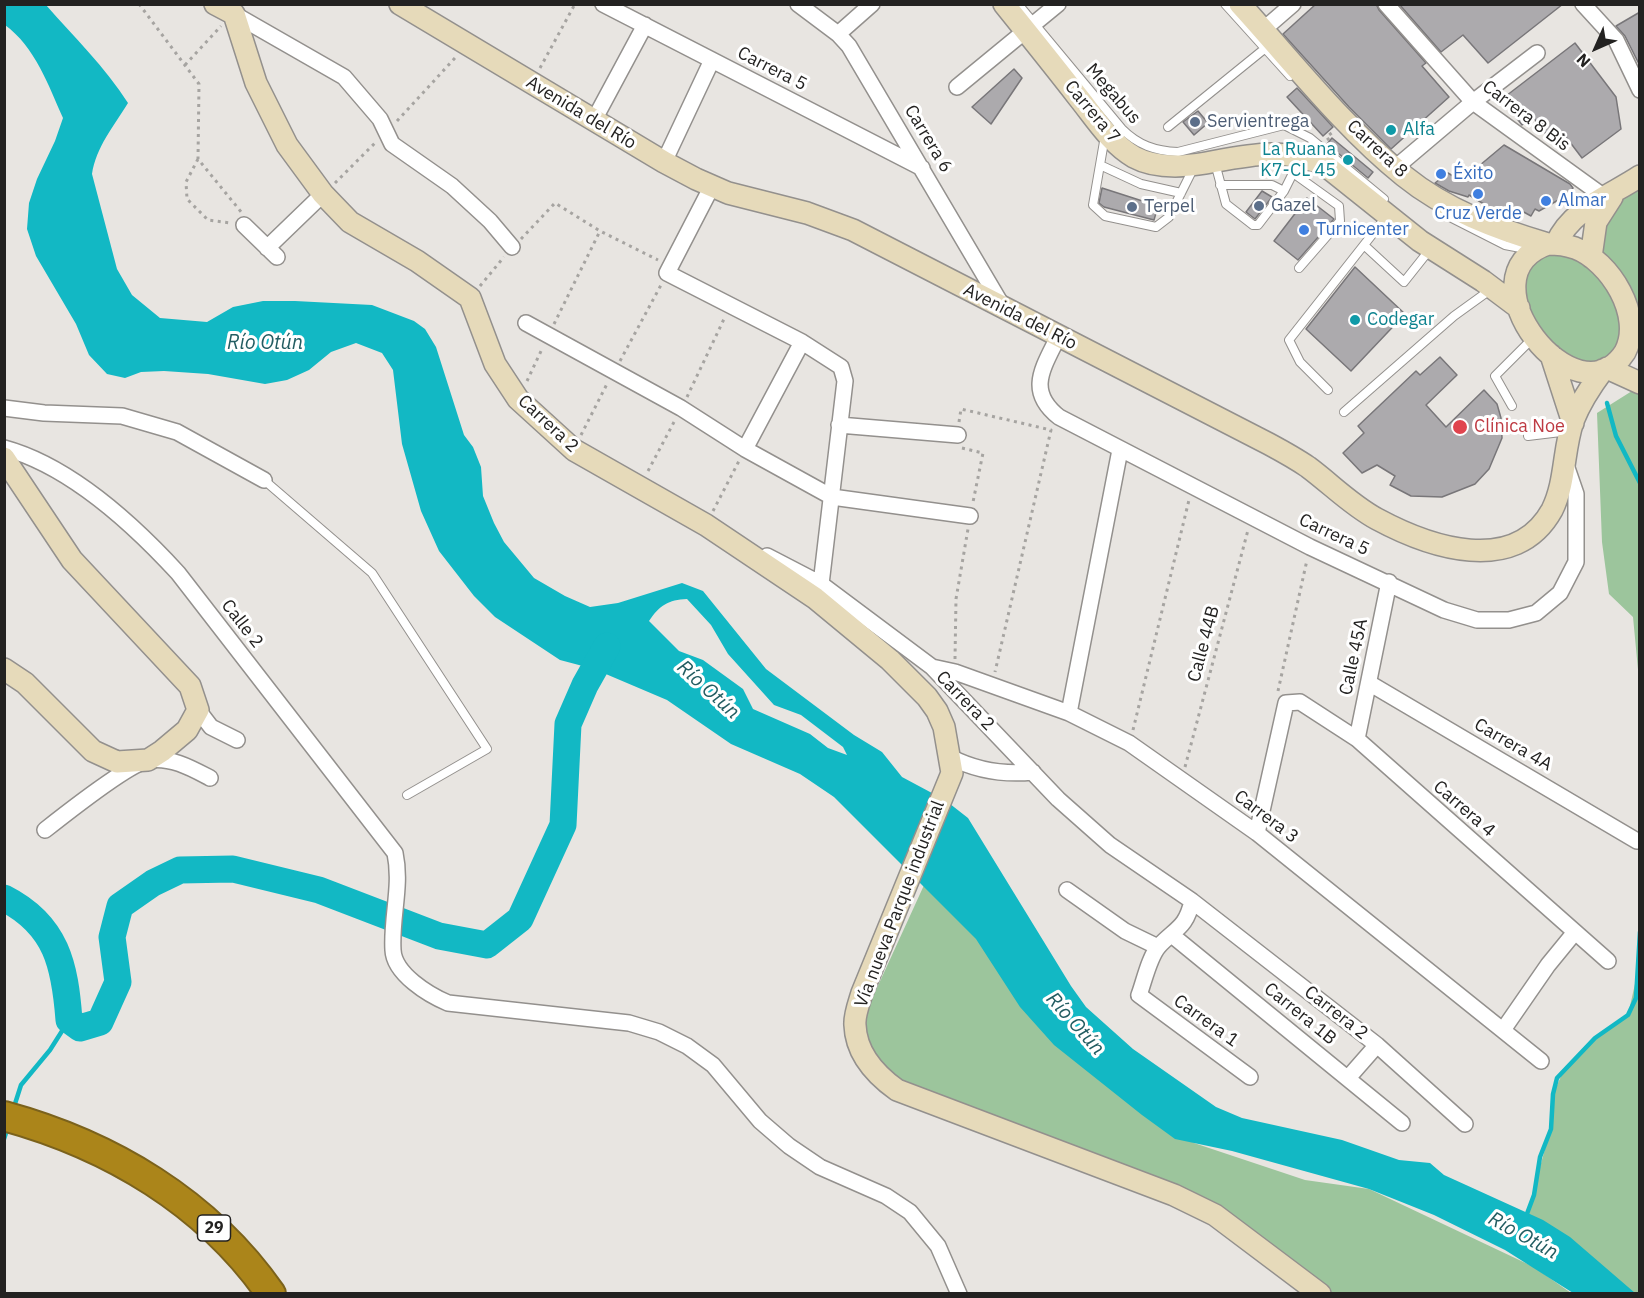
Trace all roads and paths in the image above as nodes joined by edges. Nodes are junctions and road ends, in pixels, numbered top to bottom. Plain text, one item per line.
1 (139, 4) edge
2 (400, 4) edge
3 (575, 4) edge
4 (603, 4) edge
5 (798, 4) edge
6 (873, 4) edge
7 (1004, 4) edge
8 (1018, 4) edge
9 (1058, 4) edge
10 (1225, 4) edge
11 (1240, 4) edge
12 (1293, 4) edge
13 (1386, 4) edge
14 (1583, 4) edge
15 (227, 11) edge
16 (645, 26) junction
17 (1029, 27) junction
18 (838, 34) junction
19 (1267, 40) junction
20 (467, 45) junction
21 (1537, 53) dead end
22 (712, 60) junction
23 (184, 66) junction
24 (531, 83) junction
25 (1299, 86) dead end
26 (957, 87) dead end
27 (1640, 90) edge
28 (1473, 102) junction
29 (594, 120) junction
30 (1168, 127) dead end
31 (386, 132) junction
32 (1106, 132) junction
33 (1352, 142) dead end
34 (1360, 150) dead end
35 (198, 159) junction
36 (664, 162) junction
37 (1205, 163) junction
38 (1100, 165) junction
39 (1297, 165) junction
40 (922, 168) junction
41 (1390, 171) junction
42 (1640, 176) edge
43 (1220, 185) junction
44 (712, 186) junction
45 (1640, 187) edge
46 (1284, 191) junction
47 (1181, 193) junction
48 (1610, 194) junction
49 (323, 195) junction
50 (555, 203) dead end
51 (1392, 211) junction
52 (1408, 219) dead end
53 (244, 225) junction
54 (600, 231) junction
55 (1365, 246) junction
56 (1440, 246) junction
57 (1545, 246) junction
58 (512, 247) dead end
59 (1590, 257) junction
60 (1467, 260) dead end
61 (670, 266) junction
62 (1299, 268) dead end
63 (1491, 289) junction
64 (1517, 301) junction
65 (1005, 310) junction
66 (525, 323) dead end
67 (1636, 323) edge
68 (548, 336) junction
69 (1058, 337) junction
70 (1535, 337) junction
71 (802, 342) junction
72 (1551, 356) junction
73 (1619, 371) edge
74 (1328, 390) dead end
75 (518, 399) junction
76 (1512, 406) dead end
77 (4, 408) edge
78 (1344, 412) dead end
79 (839, 425) junction
80 (1572, 427) junction
81 (958, 435) junction
82 (1528, 436) dead end
83 (4, 448) edge
84 (745, 449) junction
85 (1120, 450) junction
86 (4, 458) edge
87 (1566, 465) junction
88 (264, 480) joint
89 (1192, 487) junction
90 (832, 497) junction
91 (970, 516) junction
92 (1252, 516) junction
93 (706, 525) junction
94 (1310, 547) junction
95 (1389, 582) junction
96 (821, 584) junction
97 (932, 667) junction
98 (4, 669) edge
99 (955, 672) junction
100 (1369, 683) junction
101 (992, 685) junction
102 (1286, 704) junction
103 (198, 710) junction
104 (1069, 713) junction
105 (1357, 739) junction
106 (237, 740) dead end
107 (1130, 743) junction
108 (148, 760) junction
109 (951, 765) junction
110 (1033, 772) junction
111 (210, 778) dead end
112 (1182, 779) junction
113 (407, 795) dead end
114 (45, 830) dead end
115 (1257, 833) junction
116 (1637, 841) dead end
117 (1067, 890) dead end
118 (1192, 901) junction
119 (1575, 932) junction
120 (1173, 936) junction
121 (1158, 947) junction
122 (1608, 962) dead end
123 (1503, 1030) junction
124 (1377, 1045) junction
125 (1541, 1061) dead end
126 (1250, 1077) dead end
127 (1348, 1078) junction
128 (4, 1116) edge
129 (1402, 1123) dead end
130 (1465, 1124) dead end
131 (271, 1293) edge
132 (959, 1293) edge
133 (1320, 1293) edge

1 - 23 path
2 - 20 main road, Avenida del Río
3 - 24 path
4 - 16 street, Carrera 5
5 - 18 street, Carrera 6
6 - 18 street
7 - 17 main road, Carrera 7
8 - 17 lane, Megabus
9 - 17 street
10 - 19 lane
11 - 19 main road, Carrera 8
12 - 19 street
13 - 28 street, Carrera 8 Bis
14 - 27 street
15 - 23 path
15 - 31 street
15 - 49 main road
16 - 22 street, Carrera 5
16 - 29 street
17 - 26 street
17 - 32 main road, Carrera 7
17 - 51 lane, Megabus
18 - 40 street, Carrera 6
19 - 25 lane
19 - 30 lane
19 - 41 main road, Carrera 8
20 - 24 main road, Avenida del Río
20 - 31 path
21 - 28 street
22 - 36 street
22 - 40 street, Carrera 5
23 - 35 path
24 - 29 main road, Avenida del Río
28 - 41 street
28 - 48 street, Carrera 8 Bis
29 - 36 main road, Avenida del Río
31 - 49 path
31 - 58 street
32 - 37 main road, Carrera 7
32 - 38 lane
33 - 34 lane
35 - 53 path
35 - 53 path
36 - 44 main road, Avenida del Río
37 - 39 main road, Carrera 7
37 - 43 lane
37 - 47 lane
38 - 47 lane
38 - 47 lane
39 - 46 lane
39 - 51 main road, Carrera 7
39 - 62 lane
40 - 65 street, Carrera 6
41 - 57 main road, Carrera 8
42 - 48 main road
43 - 46 lane
43 - 46 lane
44 - 61 street
44 - 65 main road, Avenida del Río
45 - 48 main road
48 - 57 main road
48 - 59 main road
49 - 53 street
49 - 75 main road, Carrera 2
50 - 54 path
51 - 52 lane, Megabus
51 - 55 lane
51 - 56 main road, Carrera 7
54 - 61 path
54 - 68 path
55 - 56 lane
55 - 74 lane
56 - 63 main road, Carrera 7
57 - 59 main road
57 - 64 main road
59 - 67 main road
60 - 64 lane
61 - 71 street
63 - 64 main road, Carrera 7
63 - 78 lane
64 - 70 main road
65 - 69 main road, Avenida del Río
66 - 68 street
67 - 73 main road
68 - 75 path
68 - 84 street
69 - 85 street, Carrera 5
69 - 87 main road, Avenida del Río
70 - 72 main road
70 - 76 lane
71 - 79 street
71 - 84 street
72 - 73 main road
72 - 80 main road, Avenida del Río
73 - 80 main road, Avenida del Río
75 - 93 main road, Carrera 2
77 - 88 street
79 - 81 street
79 - 90 street
80 - 82 lane
80 - 87 main road, Avenida del Río
81 - 91 path
81 - 101 path
83 - 132 street, Calle 2
84 - 90 street
84 - 93 path
85 - 89 street, Carrera 5
85 - 104 street
86 - 103 main road
87 - 95 street, Carrera 5
88 - 113 lane
89 - 92 street, Carrera 5
89 - 107 path
90 - 91 street
90 - 96 street
91 - 99 path
92 - 94 street, Carrera 5
92 - 112 path, Calle 44B
93 - 96 street, Carrera 2
93 - 109 main road
94 - 95 street, Carrera 5
94 - 102 path
95 - 100 street, Calle 45A
96 - 97 street, Carrera 2
97 - 99 street, Carrera 3
97 - 110 street, Carrera 2
98 - 108 main road
99 - 101 street, Carrera 3
100 - 105 street, Calle 45A
100 - 116 street, Carrera 4A
101 - 104 street, Carrera 3
102 - 105 street, Carrera 4
102 - 115 street
103 - 106 street
103 - 108 main road
104 - 107 street, Carrera 3
105 - 119 street, Carrera 4
107 - 112 street, Carrera 3
108 - 111 street
108 - 114 street
109 - 110 street
109 - 133 main road, Vía nueva Parque industrial
110 - 118 street, Carrera 2
112 - 115 street, Carrera 3
115 - 123 street, Carrera 3
117 - 121 street
118 - 120 street
118 - 124 street, Carrera 2
119 - 122 street, Carrera 4
119 - 123 street
120 - 121 street
120 - 127 street, Carrera 1B
121 - 126 street, Carrera 1
123 - 125 street, Carrera 3
124 - 127 street
124 - 130 street, Carrera 2
127 - 129 street, Carrera 1B
128 - 131 highway, 29

